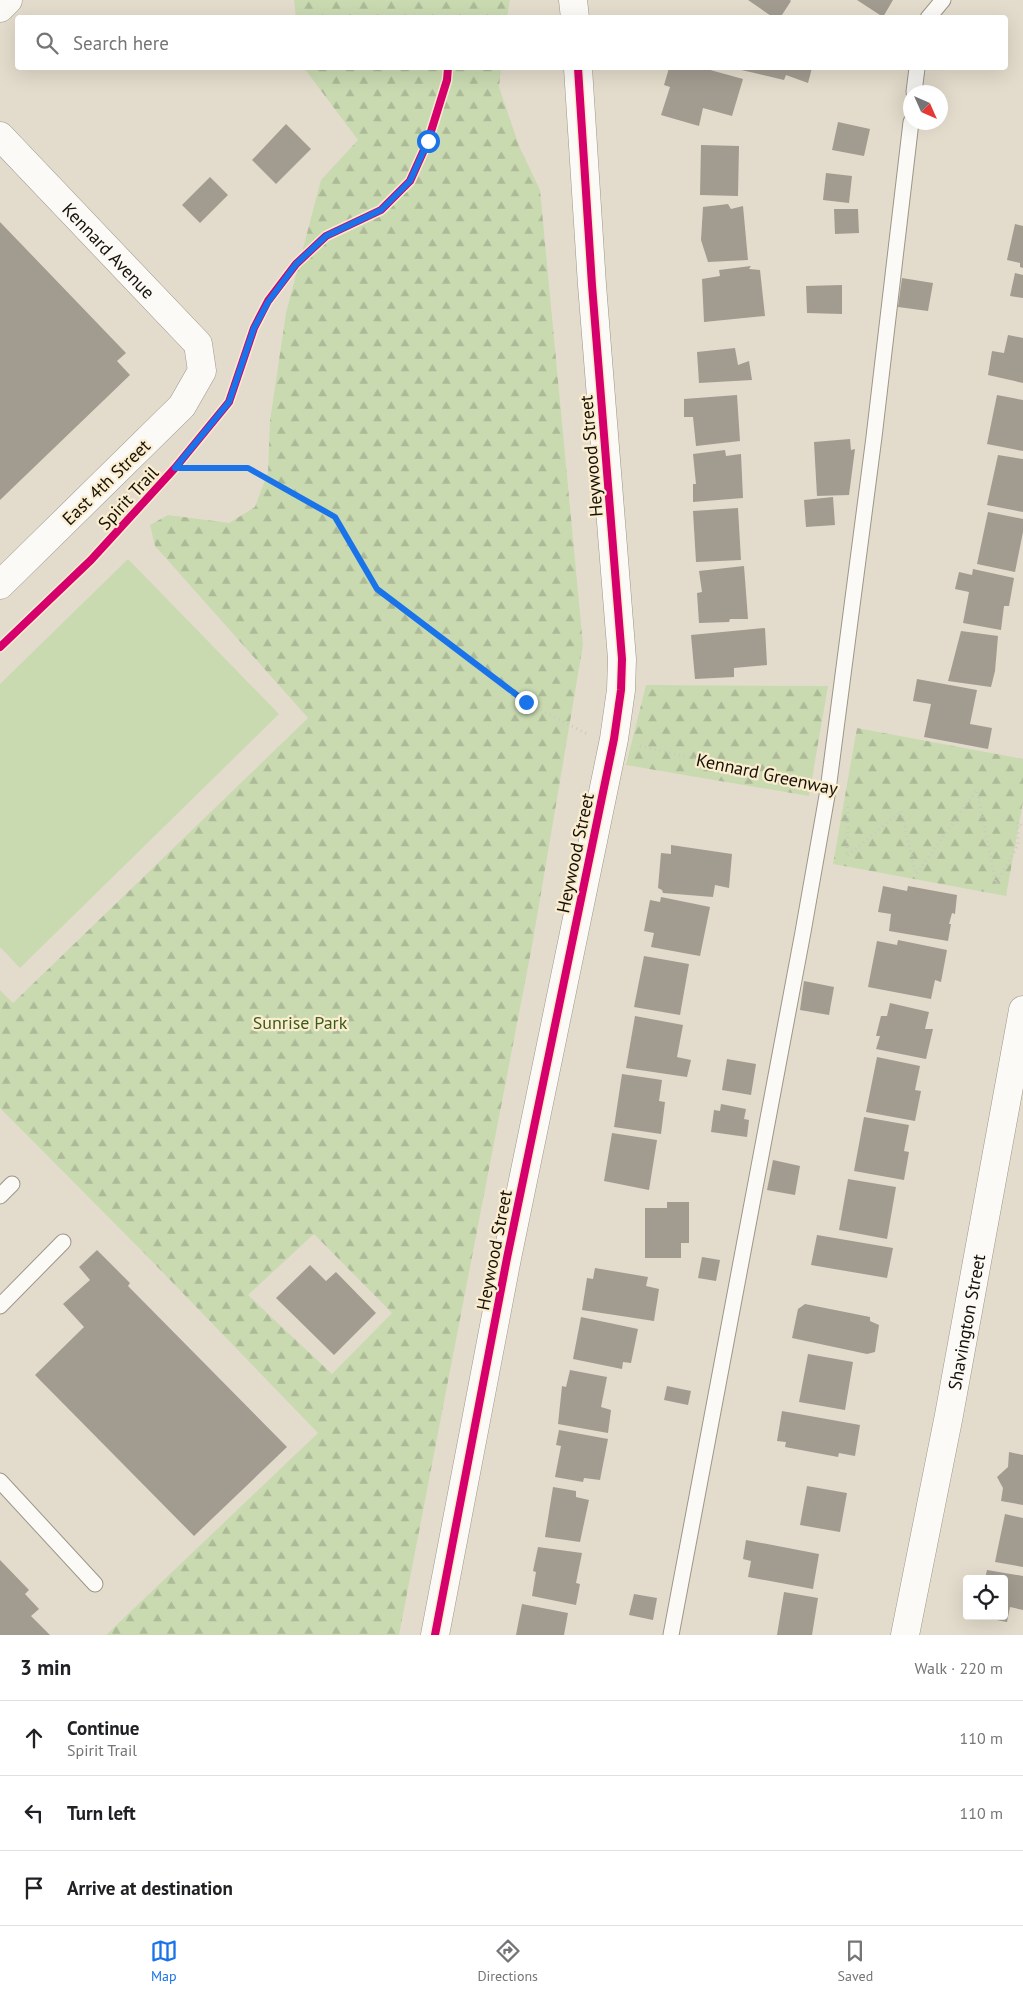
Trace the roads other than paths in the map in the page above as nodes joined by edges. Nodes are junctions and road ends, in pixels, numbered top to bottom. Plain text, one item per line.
1 (8, 0) edge
2 (573, 0) edge
3 (943, 0) edge
4 (0, 8) edge
5 (574, 15) edge
6 (930, 15) edge
7 (578, 70) edge
8 (917, 70) edge
9 (915, 85) edge
10 (910, 130) edge
11 (0, 136) edge
12 (202, 371) joint
13 (0, 585) edge
14 (1023, 1010) edge
15 (12, 1184) dead end
16 (0, 1196) edge
17 (62, 1242) dead end
18 (0, 1306) edge
19 (0, 1481) edge
20 (95, 1584) dead end
21 (435, 1635) edge
22 (671, 1635) edge
23 (905, 1635) edge

1 - 4 street
2 - 5 street
3 - 6 lane
7 - 21 street, Heywood Street
8 - 9 lane
10 - 22 lane
11 - 12 street, Kennard Avenue
12 - 13 street, East 4th Street
14 - 23 street, Shavington Street
15 - 16 lane
17 - 18 lane
19 - 20 lane

